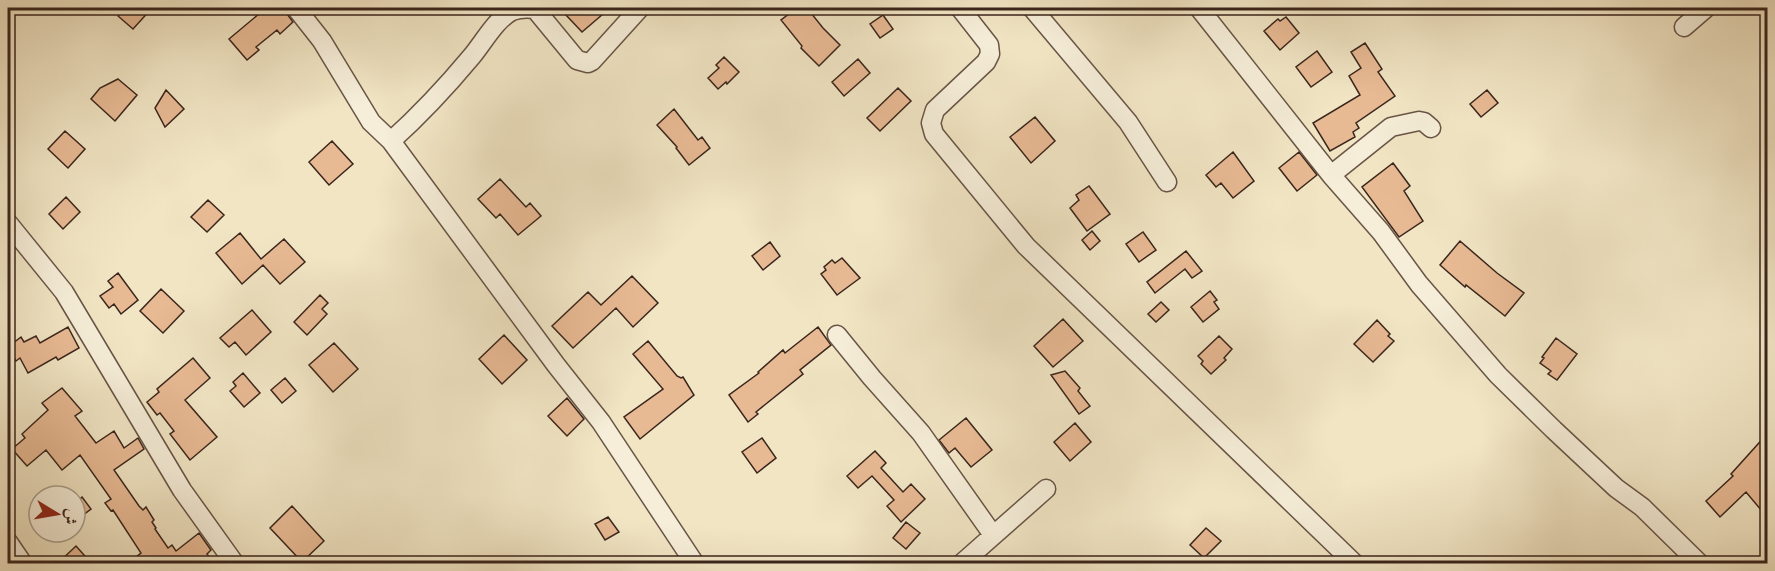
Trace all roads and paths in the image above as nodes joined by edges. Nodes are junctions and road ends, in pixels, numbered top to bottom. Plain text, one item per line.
1 (296, 8) edge
2 (640, 8) edge
3 (960, 8) edge
4 (1032, 8) edge
5 (1199, 8) edge
6 (1706, 8) edge
7 (1684, 27) dead end
8 (1431, 128) dead end
9 (391, 141) junction
10 (1331, 175) junction
11 (1167, 182) dead end
12 (8, 223) edge
13 (837, 335) dead end
14 (1046, 489) dead end
15 (993, 535) junction
16 (8, 542) edge
17 (24, 564) edge
18 (235, 564) edge
19 (695, 564) edge
20 (961, 564) edge
21 (1356, 564) edge
22 (1700, 564) edge

1 - 9 street
2 - 9 street
3 - 21 street
4 - 11 street
5 - 10 street
6 - 7 street
8 - 10 street
9 - 19 street
10 - 22 street
12 - 18 street
13 - 15 street
14 - 15 street
15 - 20 street
16 - 17 street

